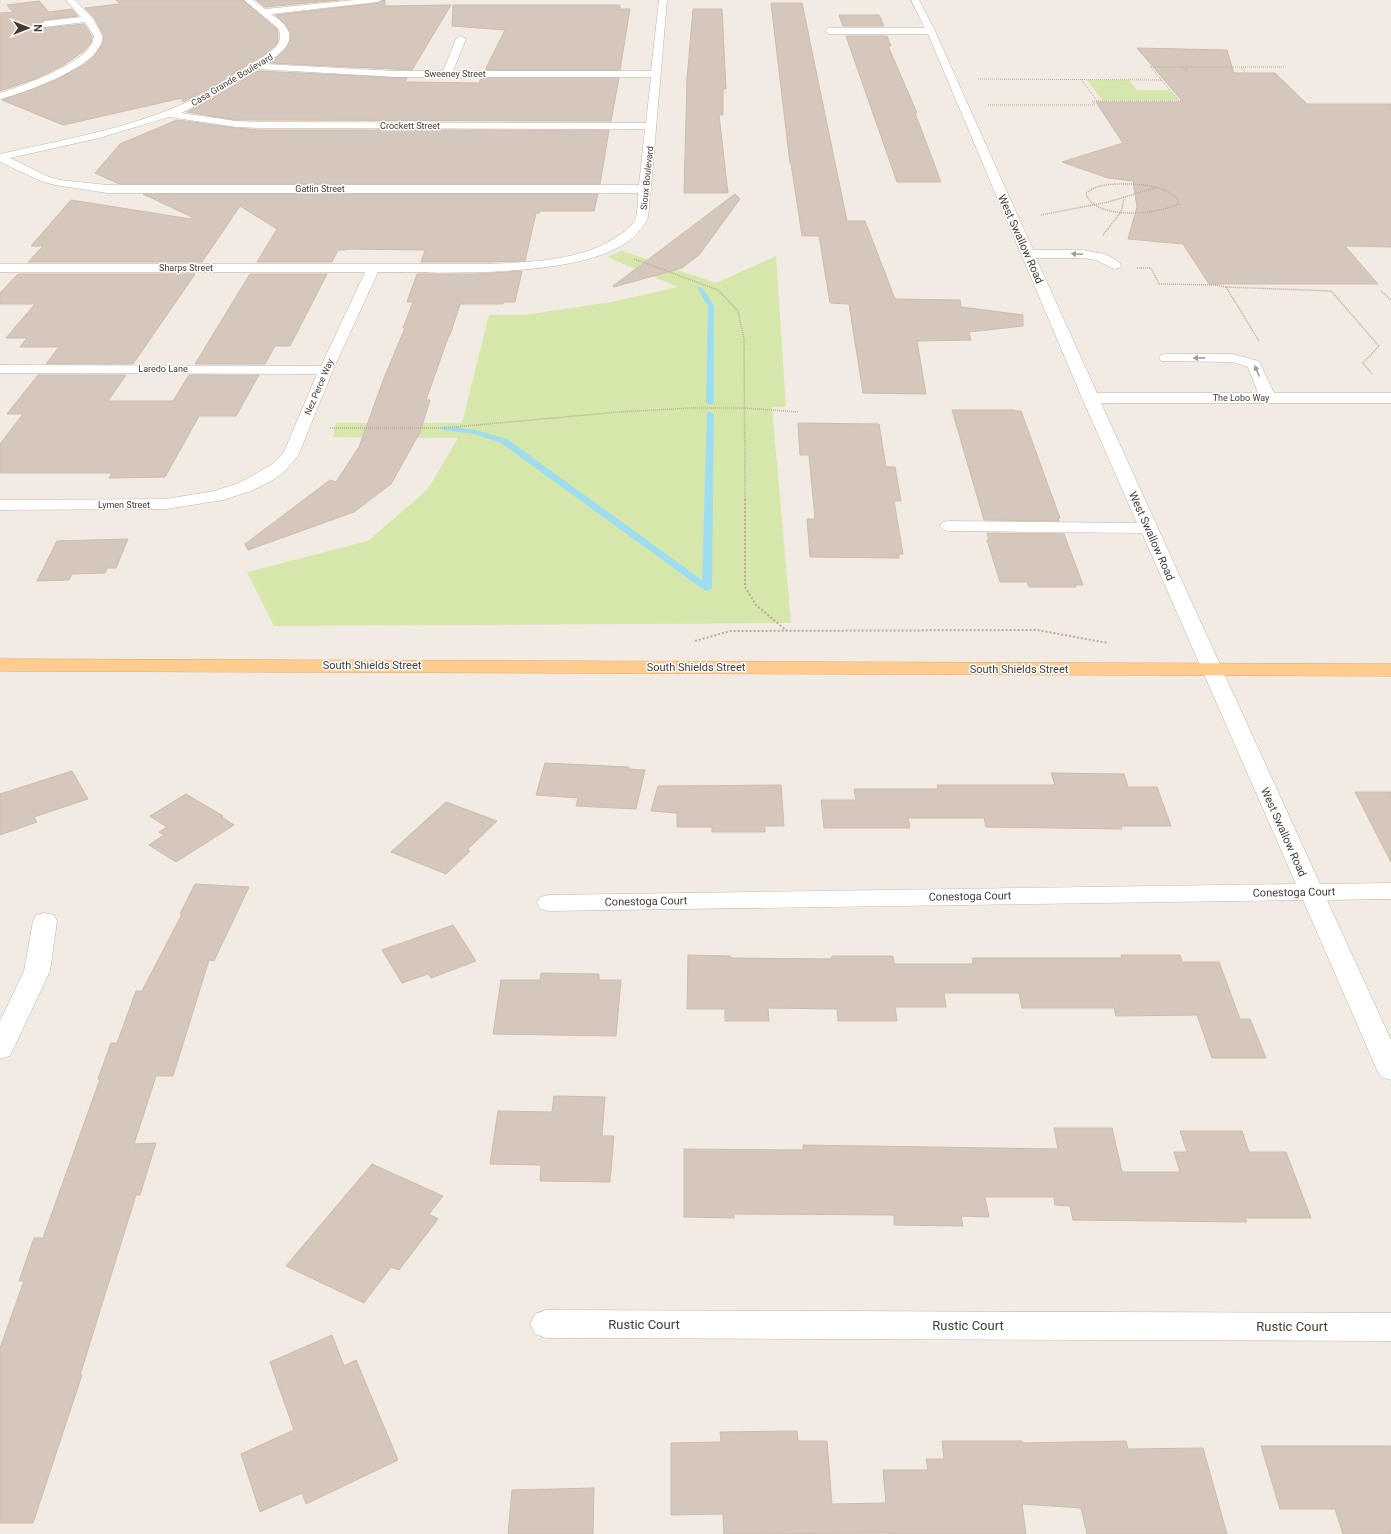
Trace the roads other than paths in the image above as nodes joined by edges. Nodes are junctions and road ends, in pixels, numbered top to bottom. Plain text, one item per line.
1 (70, 0) edge
2 (248, 0) edge
3 (378, 0) edge
4 (663, 0) edge
5 (916, 0) edge
6 (264, 12) junction
7 (87, 19) junction
8 (45, 24) dead end
9 (829, 31) dead end
10 (931, 31) junction
11 (461, 39) dead end
12 (254, 66) junction
13 (447, 73) junction
14 (657, 74) junction
15 (0, 96) edge
16 (169, 114) junction
17 (652, 126) junction
18 (0, 157) edge
19 (646, 189) junction
20 (1028, 254) junction
21 (1114, 265) dead end
22 (0, 268) edge
23 (373, 268) junction
24 (1166, 358) dead end
25 (0, 369) edge
26 (326, 370) junction
27 (1090, 398) junction
28 (1268, 398) junction
29 (1390, 398) edge
30 (246, 487) joint
31 (0, 505) edge
32 (949, 526) dead end
33 (1148, 528) junction
34 (0, 664) edge
35 (1212, 670) junction
36 (1391, 670) edge
37 (1311, 891) junction
38 (1391, 891) edge
39 (549, 902) dead end
40 (45, 921) dead end
41 (0, 1049) edge
42 (1391, 1070) edge
43 (546, 1324) dead end
44 (1391, 1327) edge

1 - 7 street
2 - 6 street, Casa Grande Boulevard
3 - 6 street
4 - 14 street, Sioux Boulevard
5 - 10 street, West Swallow Road
6 - 12 street, Casa Grande Boulevard
7 - 8 street
7 - 15 street
9 - 10 street
10 - 20 street, West Swallow Road
11 - 13 street
12 - 13 street, Sweeney Street
12 - 16 street, Casa Grande Boulevard
13 - 14 street, Sweeney Street
14 - 17 street, Sioux Boulevard
16 - 17 street, Crockett Street
16 - 18 street, Casa Grande Boulevard
17 - 19 street, Sioux Boulevard
18 - 19 street, Gatlin Street
19 - 23 street, Sioux Boulevard
21 -> 20 street
20 - 27 street, West Swallow Road
22 - 23 street, Sharps Street
23 - 26 street, Nez Perce Way
28 -> 24 street
25 - 26 street, Laredo Lane
26 - 30 street, Nez Perce Way
27 - 28 street, The Lobo Way
27 - 33 street, West Swallow Road
28 - 29 street, The Lobo Way
30 - 31 street, Lymen Street
32 - 33 street
33 - 35 street, West Swallow Road
34 - 35 main road, South Shields Street
35 - 36 main road, South Shields Street
35 - 37 street, West Swallow Road
37 - 38 street, Conestoga Court
37 - 39 street, Conestoga Court
37 - 42 street, West Swallow Road
40 - 41 street
43 - 44 street, Rustic Court

